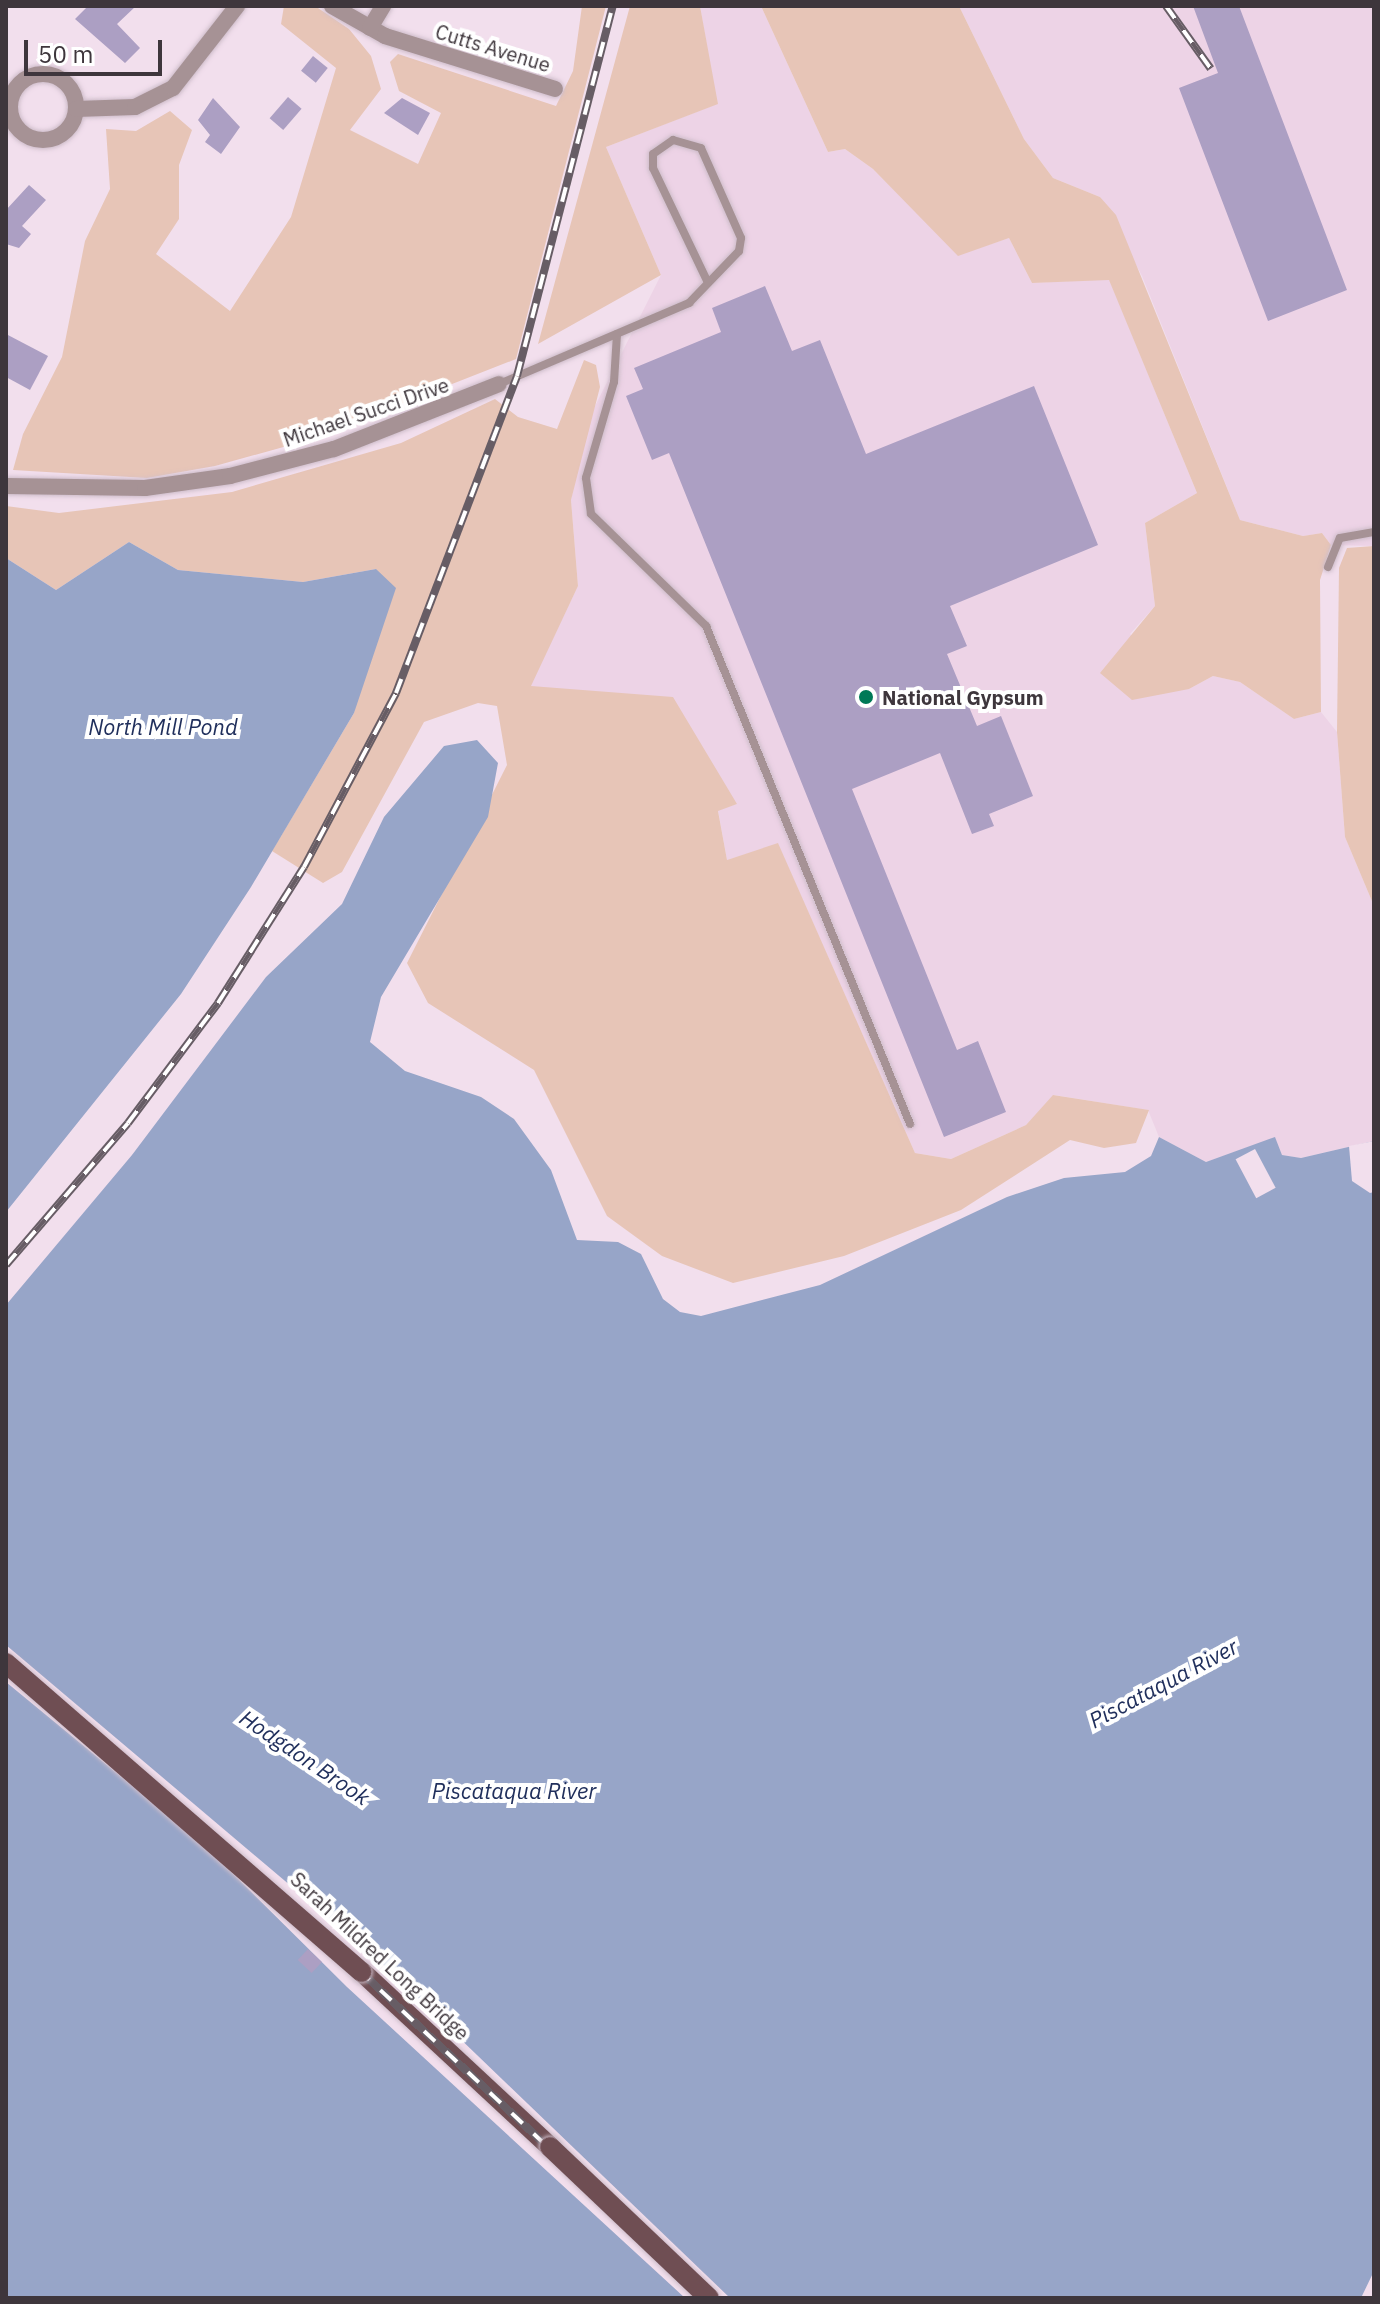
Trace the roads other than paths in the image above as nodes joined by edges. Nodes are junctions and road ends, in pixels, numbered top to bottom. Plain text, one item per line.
1 (237, 6) edge
2 (332, 6) edge
3 (383, 6) edge
4 (370, 28) junction
5 (555, 89) dead end
6 (76, 109) junction
7 (708, 283) junction
8 (617, 334) junction
9 (499, 384) joint
10 (6, 486) edge
11 (1374, 532) edge
12 (1328, 567) dead end
13 (910, 1124) dead end
14 (6, 1663) edge
15 (709, 2298) edge

1 - 6 street
2 - 4 street, Cutts Avenue
3 - 4 street
4 - 5 street, Cutts Avenue
6 - 6 street
7 - 7 lane
7 - 8 lane
8 - 9 lane
8 - 13 lane
9 - 10 street, Michael Succi Drive
11 - 12 lane
14 - 15 main road, Sarah Mildred Long Bridge, bridge

